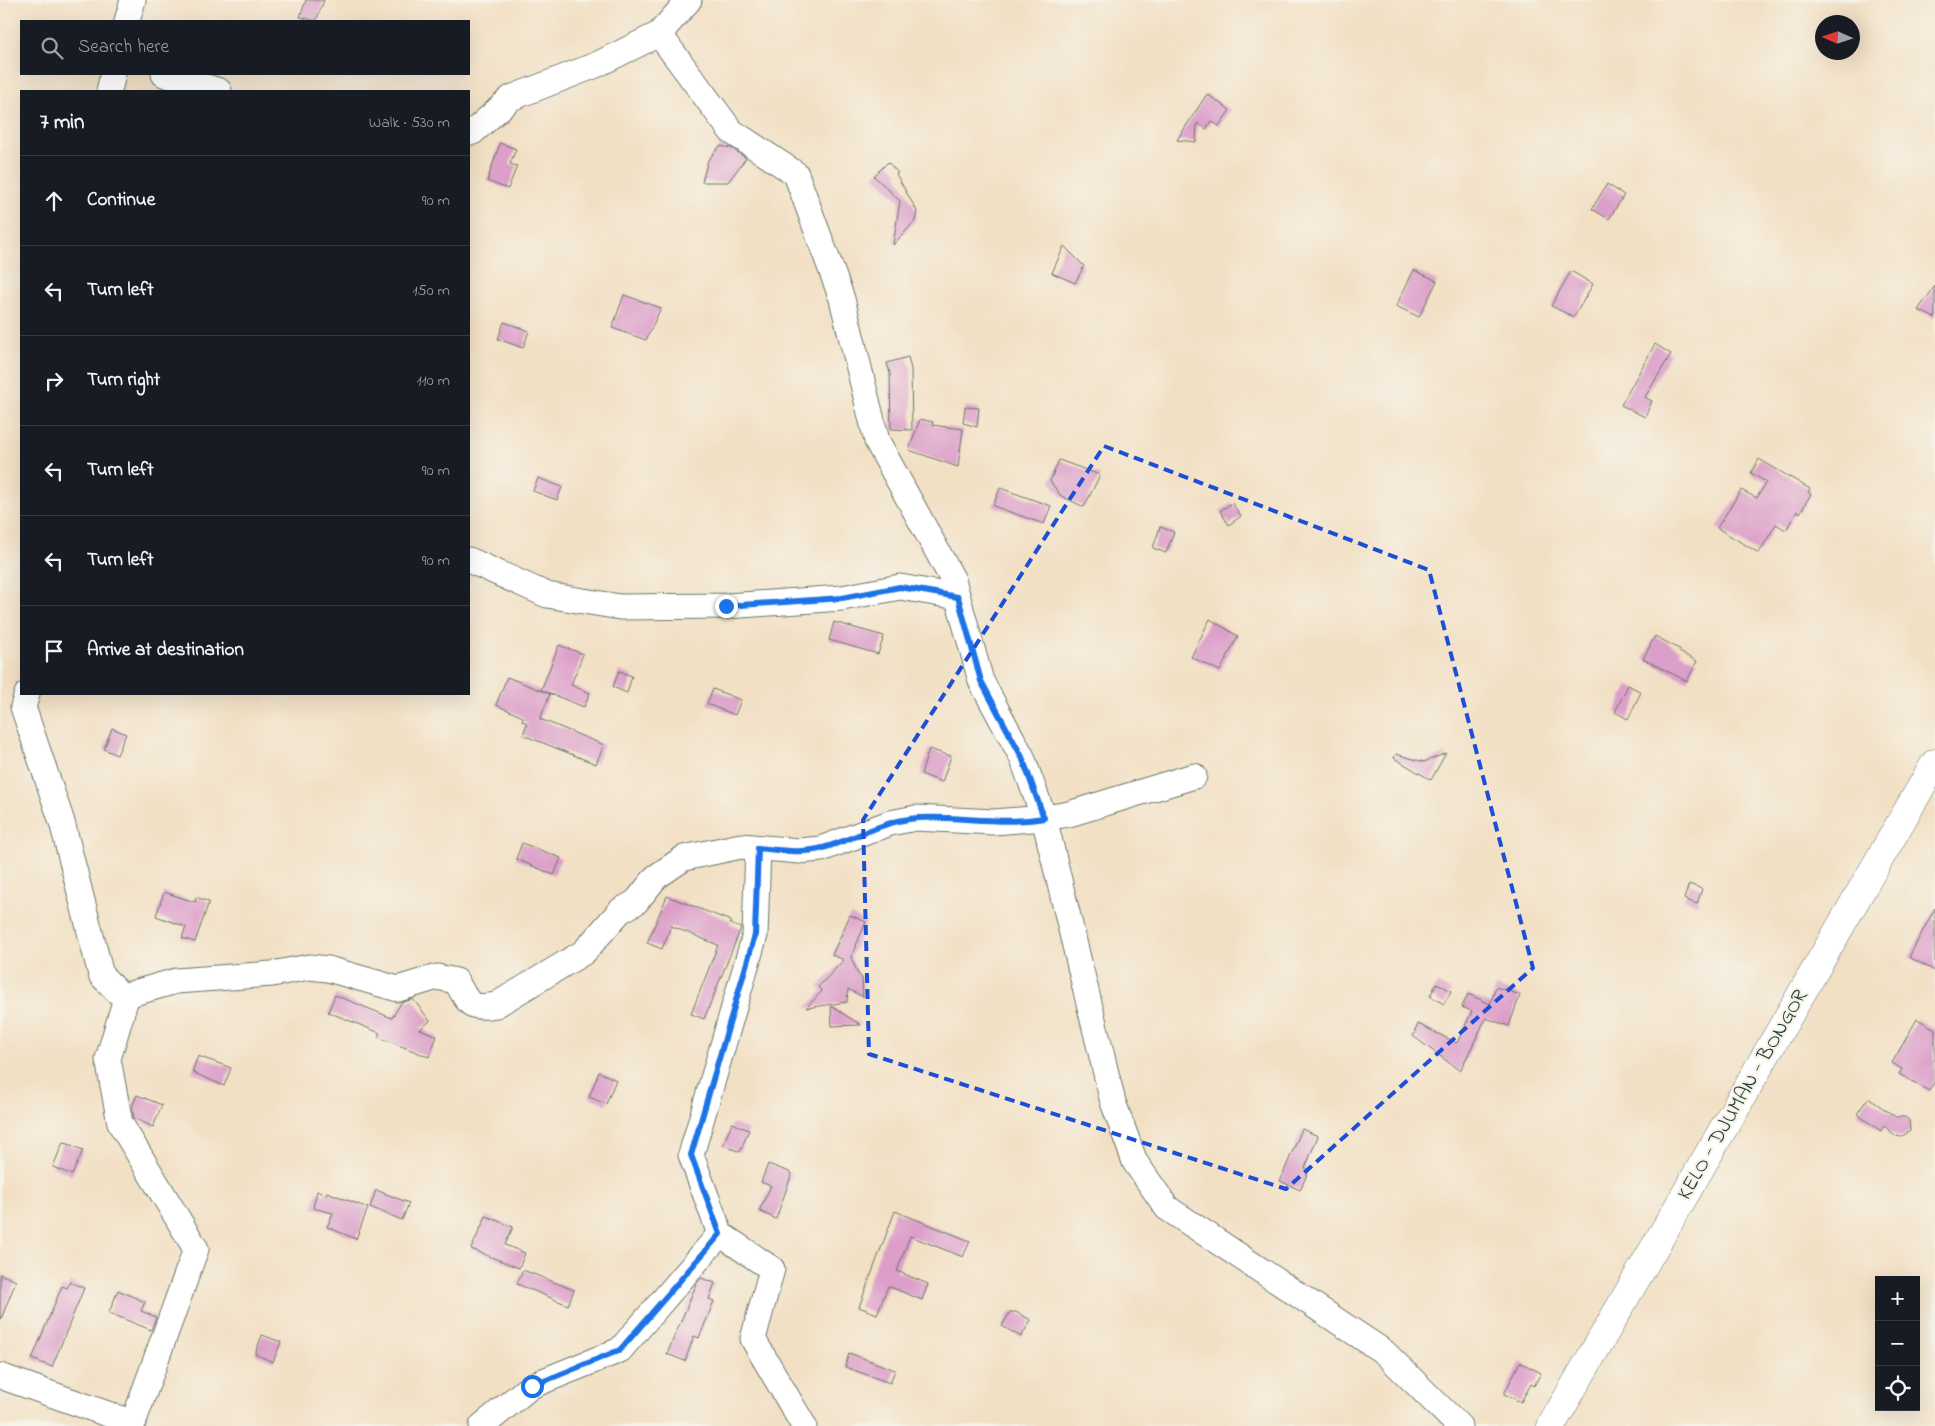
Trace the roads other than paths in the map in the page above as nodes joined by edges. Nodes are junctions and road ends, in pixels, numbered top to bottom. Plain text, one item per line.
1 (133, 0) edge
2 (689, 0) edge
3 (127, 20) edge
4 (659, 34) junction
5 (113, 75) edge
6 (167, 75) edge
7 (109, 90) edge
8 (216, 90) edge
9 (470, 132) edge
10 (470, 560) edge
11 (958, 597) junction
12 (28, 695) edge
13 (1935, 763) edge
14 (1194, 776) dead end
15 (1044, 818) junction
16 (758, 848) junction
17 (120, 993) dead end
18 (720, 1234) junction
19 (0, 1376) edge
20 (134, 1425) edge
21 (482, 1426) edge
22 (804, 1426) edge
23 (1459, 1426) edge
24 (1551, 1426) edge

1 - 3 street
2 - 4 street
4 - 9 street
4 - 11 street
5 - 7 street
6 - 8 street
10 - 11 street
11 - 15 street
12 - 17 street
13 - 24 highway, KELO - DJUMAN - BONGOR
14 - 15 street
15 - 16 street
15 - 23 street
16 - 18 street
16 - 20 street
18 - 21 street
18 - 22 street
19 - 20 street

